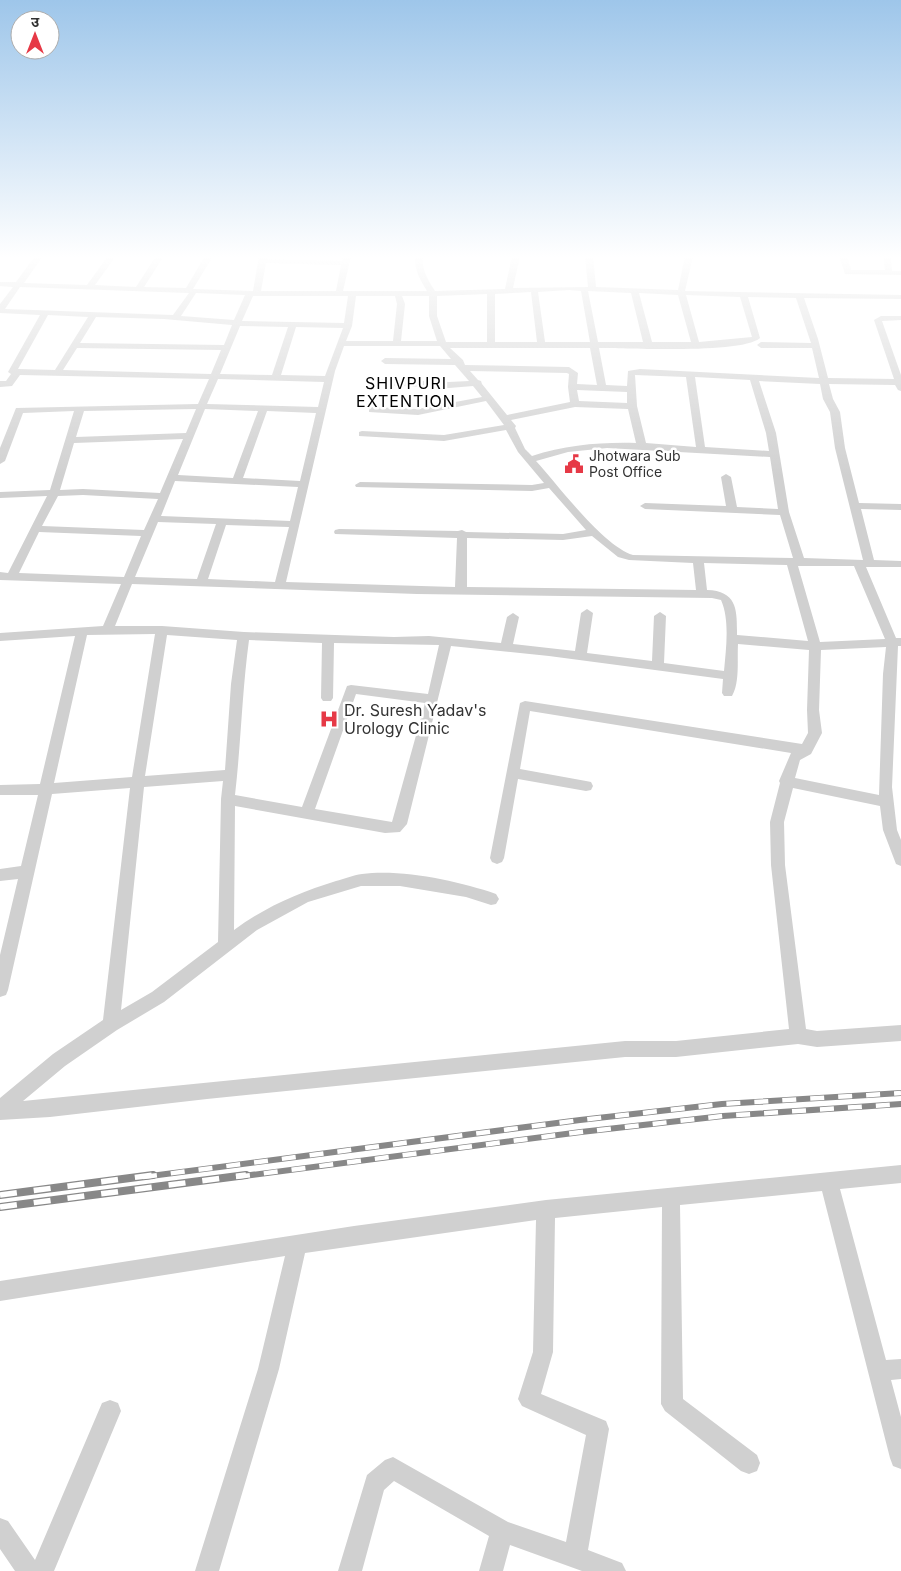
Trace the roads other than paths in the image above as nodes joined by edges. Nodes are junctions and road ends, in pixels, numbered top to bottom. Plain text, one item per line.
1 (36, 329) edge
2 (84, 329) edge
3 (234, 329) edge
4 (291, 329) edge
5 (347, 329) edge
6 (398, 329) edge
7 (438, 329) edge
8 (491, 329) edge
9 (538, 329) edge
10 (593, 329) edge
11 (644, 329) edge
12 (691, 329) edge
13 (753, 329) edge
14 (810, 329) edge
15 (881, 329) edge
16 (397, 343) junction
17 (341, 344) junction
18 (444, 344) junction
19 (540, 344) junction
20 (595, 344) junction
21 (648, 344) junction
22 (75, 345) junction
23 (491, 345) junction
24 (696, 345) junction
25 (762, 345) dead end
26 (816, 346) junction
27 (227, 348) junction
28 (385, 361) dead end
29 (463, 365) junction
30 (17, 372) junction
31 (58, 372) junction
32 (690, 374) junction
33 (215, 378) junction
34 (754, 378) junction
35 (275, 379) junction
36 (329, 379) junction
37 (823, 380) junction
38 (379, 382) dead end
39 (478, 383) junction
40 (0, 384) edge
41 (900, 385) edge
42 (572, 387) junction
43 (602, 388) junction
44 (631, 389) junction
45 (490, 398) junction
46 (575, 404) junction
47 (202, 406) junction
48 (632, 406) junction
49 (80, 408) junction
50 (264, 408) junction
51 (322, 410) junction
52 (372, 410) dead end
53 (508, 422) junction
54 (362, 434) dead end
55 (189, 436) junction
56 (70, 440) junction
57 (642, 446) junction
58 (701, 450) junction
59 (775, 454) junction
60 (530, 460) junction
61 (0, 461) edge
62 (726, 477) dead end
63 (170, 478) junction
64 (237, 481) junction
65 (304, 484) junction
66 (552, 484) junction
67 (360, 485) dead end
68 (54, 493) junction
69 (0, 496) edge
70 (163, 496) junction
71 (645, 506) dead end
72 (854, 506) junction
73 (901, 507) edge
74 (732, 510) junction
75 (784, 512) junction
76 (153, 519) junction
77 (222, 521) junction
78 (294, 524) junction
79 (35, 530) junction
80 (340, 532) dead end
81 (594, 532) junction
82 (147, 533) junction
83 (462, 534) junction
84 (698, 560) junction
85 (796, 563) junction
86 (864, 564) junction
87 (901, 564) edge
88 (5, 577) edge
89 (126, 582) junction
90 (201, 584) junction
91 (280, 585) junction
92 (461, 590) junction
93 (702, 594) junction
94 (587, 613) dead end
95 (660, 616) dead end
96 (513, 617) dead end
97 (107, 630) junction
98 (162, 630) junction
99 (82, 631) junction
100 (244, 636) junction
101 (0, 637) edge
102 (328, 638) junction
103 (731, 639) junction
104 (446, 641) junction
105 (897, 642) edge
106 (815, 646) junction
107 (506, 647) junction
108 (580, 657) junction
109 (658, 666) junction
110 (731, 676) junction
111 (728, 693) dead end
112 (327, 698) dead end
113 (433, 699) junction
114 (806, 750) junction
115 (513, 772) junction
116 (230, 775) junction
117 (139, 781) junction
118 (786, 781) junction
119 (586, 786) dead end
120 (46, 789) junction
121 (0, 790) edge
122 (228, 799) junction
123 (886, 802) junction
124 (306, 814) junction
125 (894, 818) edge
126 (497, 858) dead end
127 (901, 860) edge
128 (28, 871) junction
129 (0, 875) edge
130 (492, 899) dead end
131 (226, 943) junction
132 (3, 965) edge
133 (0, 990) edge
134 (111, 1024) junction
135 (901, 1033) edge
136 (798, 1036) junction
137 (0, 1110) edge
138 (901, 1174) edge
139 (829, 1182) junction
140 (671, 1196) junction
141 (546, 1209) junction
142 (296, 1246) junction
143 (0, 1292) edge
144 (901, 1369) edge
145 (878, 1371) junction
146 (110, 1411) dead end
147 (901, 1458) edge
148 (749, 1463) dead end
149 (0, 1529) edge
150 (502, 1531) junction
151 (576, 1556) junction
152 (29, 1571) edge
153 (42, 1571) edge
154 (207, 1571) edge
155 (350, 1571) edge
156 (491, 1571) edge
157 (614, 1571) edge

1 - 30 street
2 - 22 street
3 - 27 street
4 - 35 street
5 - 17 street
6 - 16 street
7 - 18 street
8 - 23 street
9 - 19 street
10 - 20 street
11 - 21 street
12 - 24 street
13 - 24 street
14 - 26 street
15 - 41 street
16 - 17 street
16 - 18 street
17 - 36 street
18 - 23 street
18 - 29 street
19 - 20 street
19 - 23 street
20 - 21 street
20 - 43 street
21 - 24 street
22 - 27 street
22 - 31 street
25 - 26 street
26 - 37 street
27 - 33 street
28 - 29 street
29 - 39 street
29 - 42 street
30 - 31 street
30 - 40 street
31 - 33 street
32 - 34 street
32 - 44 street
32 - 58 street
33 - 35 street
33 - 47 street
34 - 37 street
34 - 59 street
35 - 36 street
36 - 51 street
37 - 41 street
37 - 72 street
38 - 39 street
39 - 45 street
42 - 43 street
42 - 46 street
43 - 44 street
44 - 48 street
45 - 52 street
45 - 53 street
46 - 48 street
46 - 53 street
47 - 49 street
47 - 50 street
47 - 55 street
48 - 57 street
49 - 56 street
49 - 61 street
50 - 51 street
50 - 64 street
51 - 65 street
53 - 54 street
53 - 60 street
55 - 56 street
55 - 63 street
56 - 68 street
57 - 58 street
57 - 60 street
58 - 59 street
59 - 75 street
60 - 66 street
62 - 74 street
63 - 64 street
63 - 70 street
64 - 65 street
65 - 78 street
66 - 67 street
66 - 81 street
68 - 69 street
68 - 70 street
68 - 79 street
70 - 76 street
71 - 74 street
72 - 73 street
72 - 86 street
74 - 75 street
75 - 85 street
76 - 77 street
76 - 82 street
77 - 78 street
77 - 90 street
78 - 91 street
79 - 82 street
79 - 88 street
80 - 83 street
81 - 83 street
81 - 84 street
82 - 89 street
83 - 92 street
84 - 85 street
84 - 93 street
85 - 86 street
85 - 106 street
86 - 87 street
86 - 105 street
88 - 89 street
89 - 90 street
89 - 97 street
90 - 91 street
91 - 92 street
92 - 93 street
93 - 103 street
94 - 108 street
95 - 109 street
96 - 107 street
97 - 98 street
97 - 99 street
98 - 100 street
98 - 117 street
99 - 101 street
99 - 120 street
100 - 102 street
100 - 116 street
102 - 104 street
102 - 112 street
103 - 106 street
103 - 110 street
104 - 107 street
104 - 113 street
105 - 106 street
105 - 123 street
106 - 114 street
107 - 108 street
108 - 109 street
109 - 110 street
110 - 111 street
113 - 124 street
113 - 124 street
114 - 115 street
114 - 118 street
115 - 119 street
115 - 126 street
116 - 117 street
116 - 122 street
117 - 120 street
117 - 134 street
118 - 123 street
118 - 136 street
120 - 121 street
120 - 128 street
122 - 124 street
122 - 131 street
123 - 125 street
125 - 127 street
128 - 129 street
128 - 132 street
130 - 131 street
131 - 134 street
132 - 133 street
134 - 137 street
135 - 136 street
136 - 137 street
138 - 139 street
139 - 140 street
139 - 145 street
140 - 141 street
140 - 148 street
141 - 142 street
141 - 151 street
142 - 143 street
142 - 154 street
144 - 145 street
145 - 147 street
146 - 153 street
149 - 152 street
150 - 151 street
150 - 155 street
150 - 156 street
151 - 157 street

